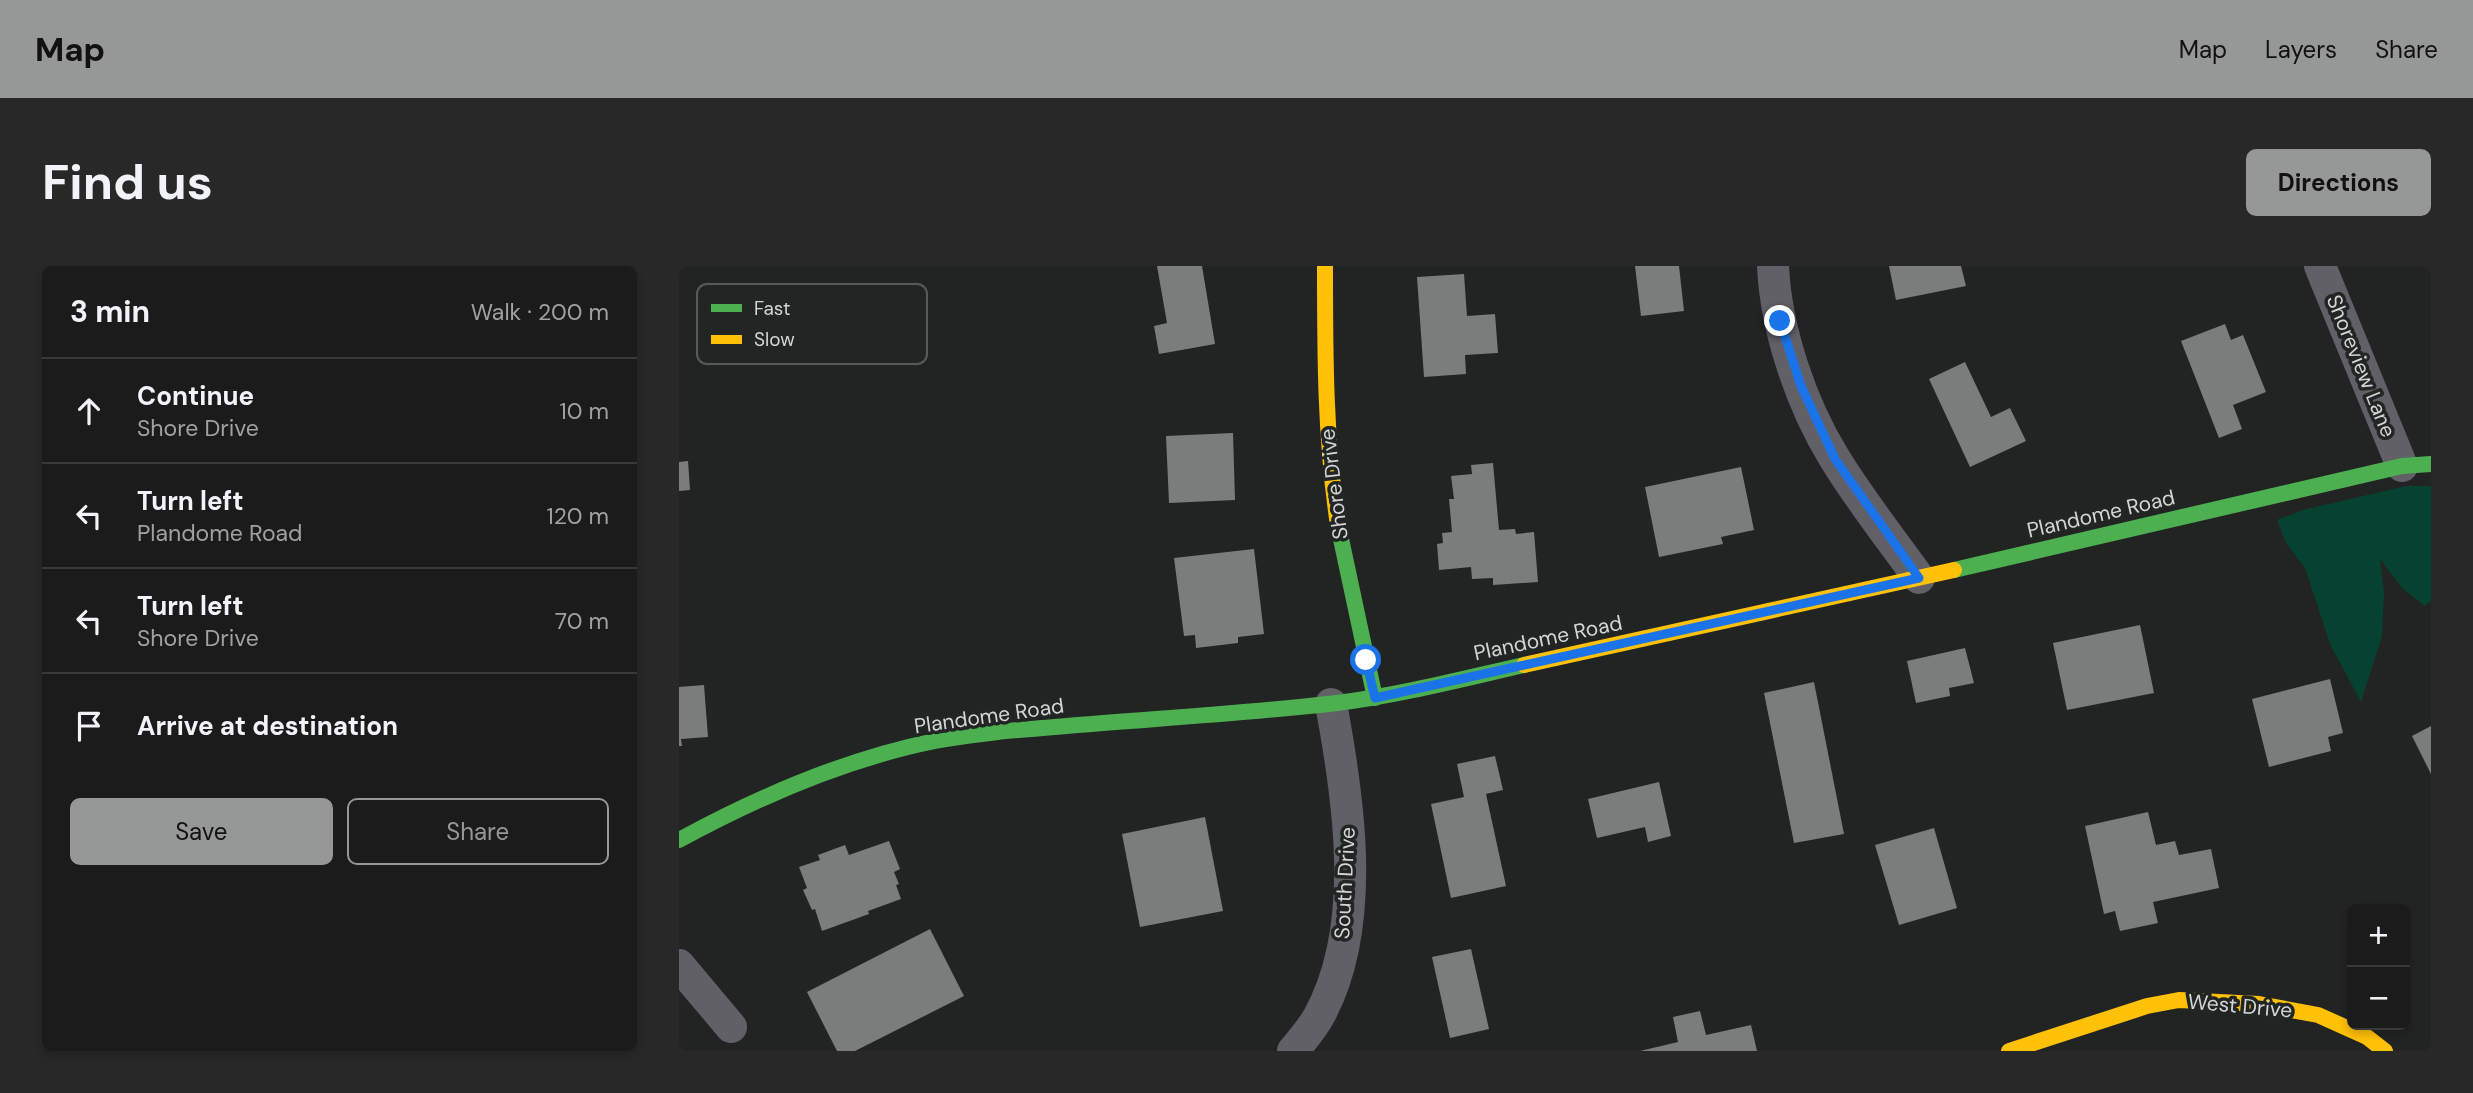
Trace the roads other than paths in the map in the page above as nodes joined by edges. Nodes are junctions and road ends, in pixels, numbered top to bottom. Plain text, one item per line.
1 (1325, 266) edge
2 (1773, 266) edge
3 (2320, 266) edge
4 (2416, 465) edge
5 (1919, 578) junction
6 (1375, 698) junction
7 (1331, 704) junction
8 (679, 840) edge
9 (679, 965) edge
10 (1319, 1017) junction
11 (731, 1027) dead end
12 (1293, 1051) edge
13 (1317, 1051) edge
14 (2009, 1051) edge
15 (2385, 1051) edge

1 - 6 main road, Shore Drive
2 - 5 street
3 - 4 street, Shoreview Lane
4 - 5 main road, Plandome Road
5 - 6 main road, Plandome Road
6 - 7 main road, Plandome Road
7 - 8 main road, Plandome Road
7 - 10 street, South Drive
9 - 11 street
10 - 12 street, South Drive
10 - 13 street
14 - 15 main road, West Drive

